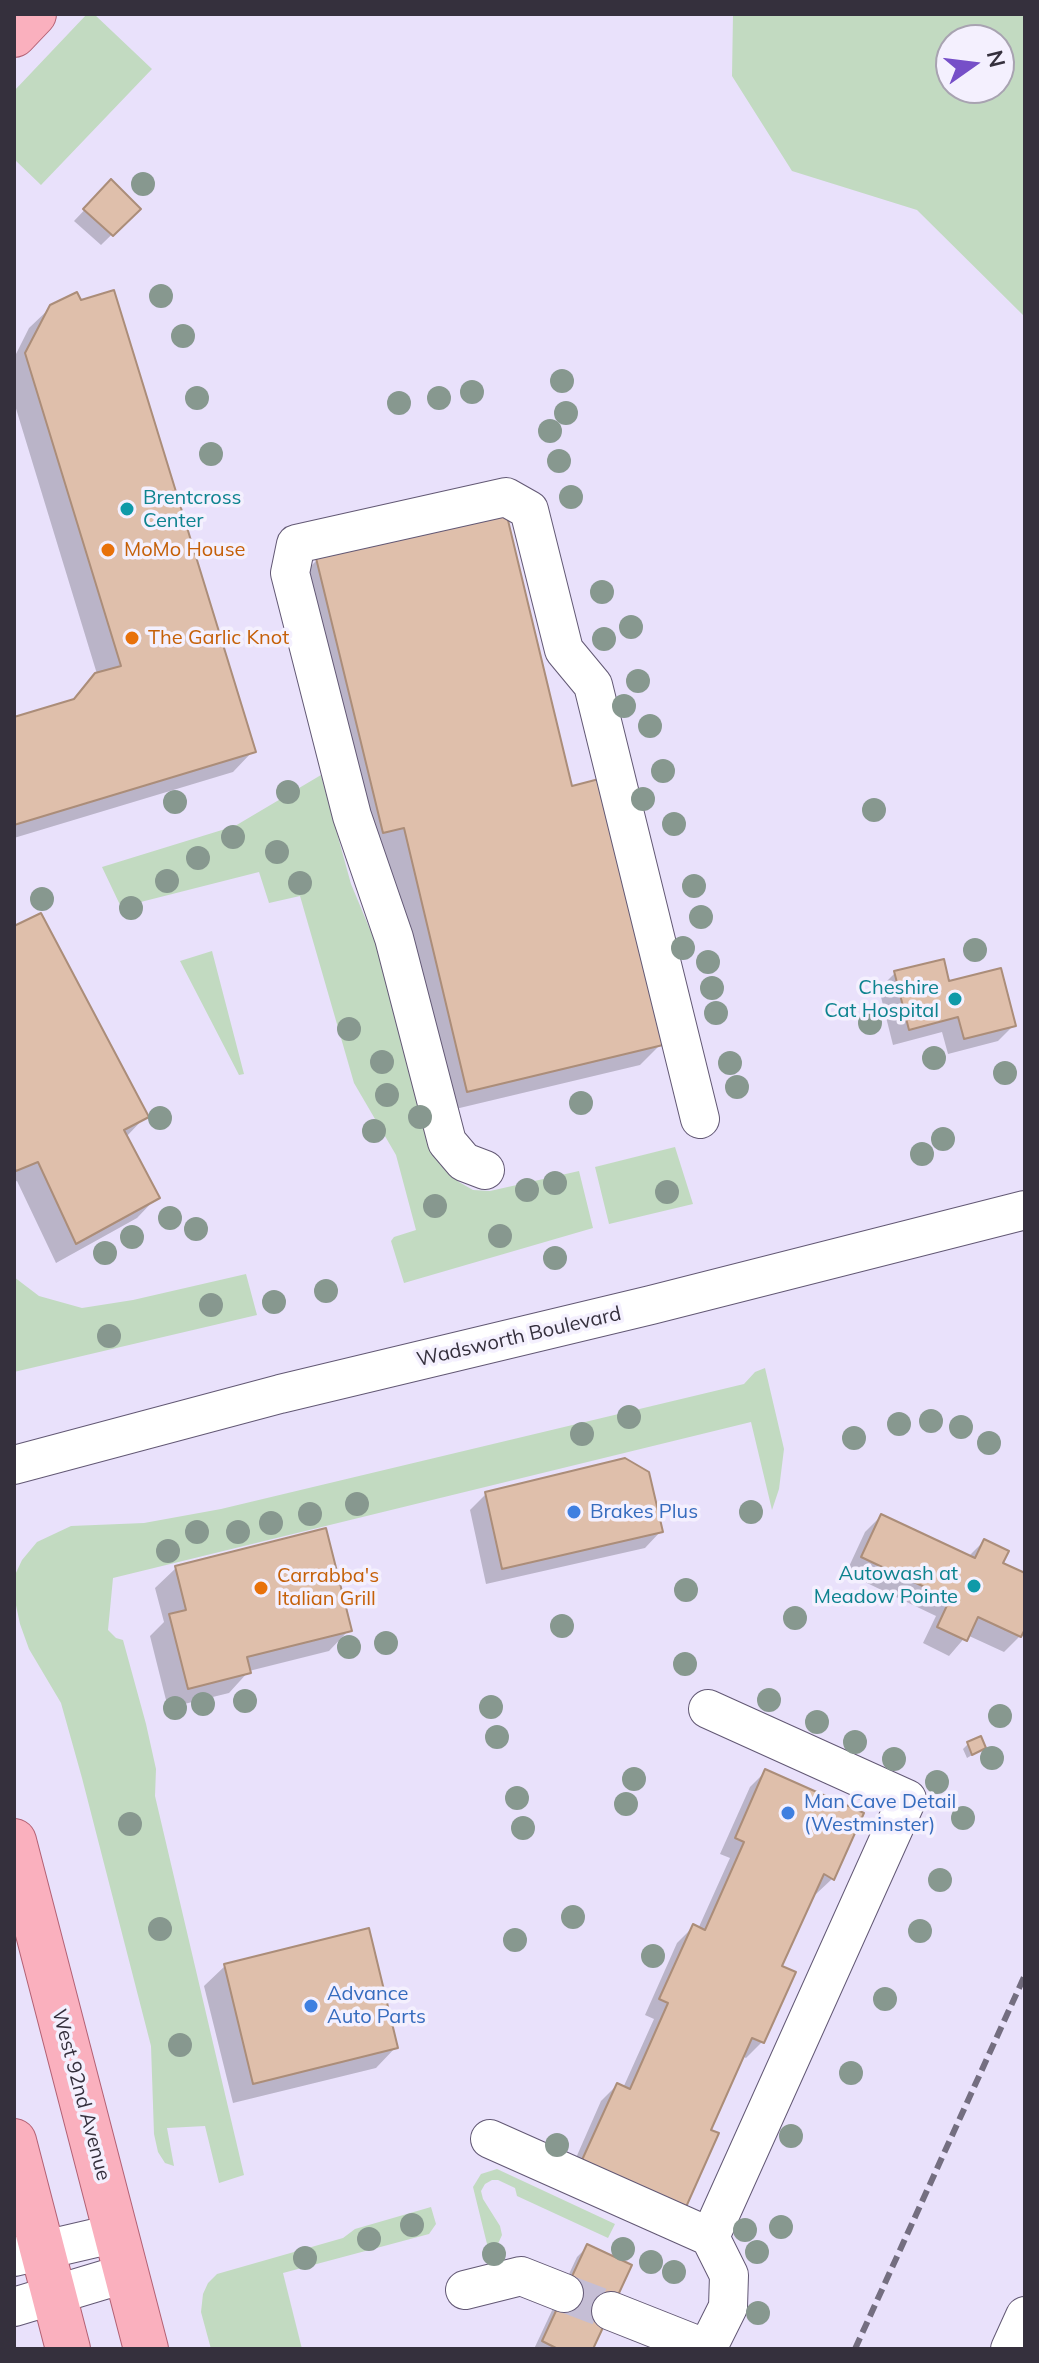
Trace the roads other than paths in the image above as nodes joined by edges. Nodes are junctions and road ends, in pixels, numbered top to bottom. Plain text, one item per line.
1 (34, 14) edge
2 (14, 35) edge
3 (700, 1119) dead end
4 (485, 1170) dead end
5 (1025, 1210) edge
6 (14, 1465) edge
7 (708, 1709) dead end
8 (14, 1841) edge
9 (490, 2139) dead end
10 (14, 2141) edge
11 (710, 2237) junction
12 (122, 2253) junction
13 (28, 2254) edge
14 (465, 2290) dead end
15 (564, 2293) tunnel mouth
16 (34, 2302) edge
17 (611, 2311) tunnel mouth
18 (1025, 2316) edge
19 (68, 2349) edge
20 (146, 2349) edge
21 (1010, 2349) edge

1 - 2 main road
3 - 4 street
5 - 6 street, Wadsworth Boulevard
7 - 11 street
8 - 12 main road, West 92nd Avenue
9 - 11 street
10 - 13 main road
11 - 17 street
12 - 13 street
12 - 16 street
12 - 20 main road, West 92nd Avenue
13 - 16 main road
14 - 15 street
16 - 19 main road
18 - 21 street

